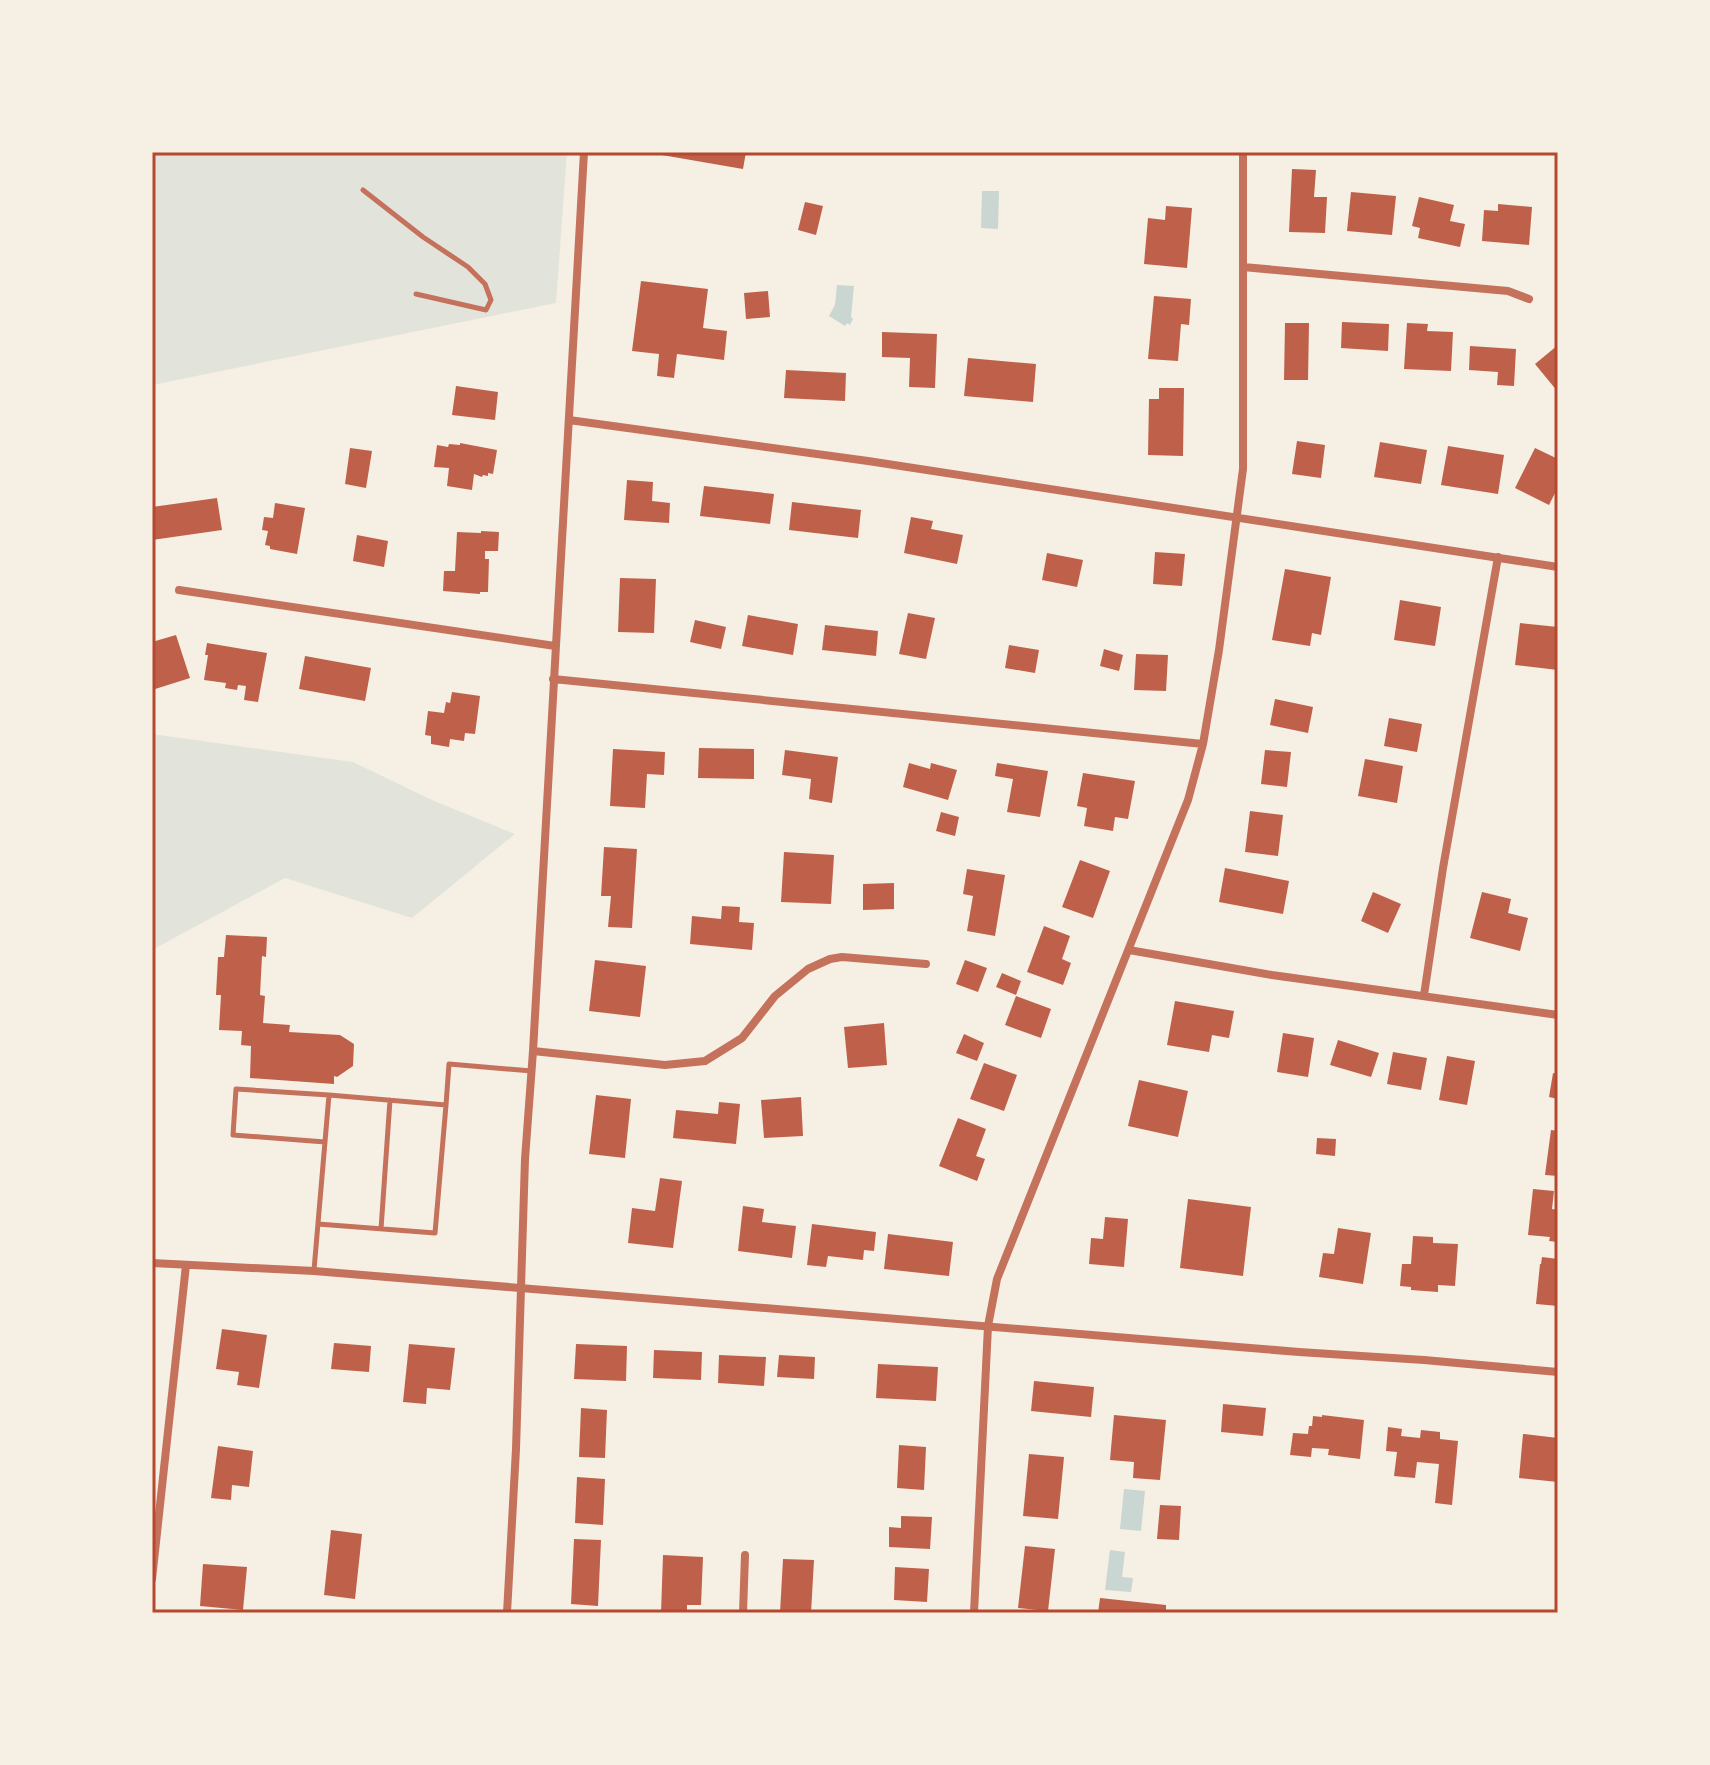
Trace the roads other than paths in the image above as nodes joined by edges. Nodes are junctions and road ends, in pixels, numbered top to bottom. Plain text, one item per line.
1 (584, 152) edge
2 (1243, 152) edge
3 (363, 190) dead end
4 (1243, 267) junction
5 (416, 294) dead end
6 (1529, 299) dead end
7 (569, 420) junction
8 (1236, 517) junction
9 (1498, 557) junction
10 (1558, 567) edge
11 (179, 590) dead end
12 (555, 646) junction
13 (553, 679) junction
14 (1203, 744) junction
15 (1129, 950) junction
16 (926, 964) dead end
17 (1424, 995) junction
18 (1558, 1015) edge
19 (533, 1051) junction
20 (532, 1071) junction
21 (329, 1095) junction
22 (390, 1100) junction
23 (446, 1105) junction
24 (325, 1142) junction
25 (318, 1224) junction
26 (381, 1229) junction
27 (152, 1263) edge
28 (186, 1265) junction
29 (314, 1271) junction
30 (522, 1288) junction
31 (988, 1326) junction
32 (1558, 1372) edge
33 (745, 1555) dead end
34 (152, 1579) edge
35 (507, 1613) edge
36 (743, 1613) edge
37 (974, 1613) edge

1 - 7 street
2 - 4 street
3 - 5 lane
4 - 6 street
4 - 8 street
7 - 8 street
7 - 12 street
8 - 9 street
8 - 14 street
9 - 10 street
9 - 17 street
11 - 12 street
12 - 13 street
13 - 14 street
13 - 19 street
14 - 15 street
15 - 17 street
15 - 31 street
16 - 19 street
17 - 18 street
19 - 20 street
20 - 23 lane
20 - 30 street
21 - 22 lane
21 - 24 lane
21 - 24 lane
22 - 23 lane
22 - 26 lane
23 - 26 lane
24 - 25 lane
25 - 26 lane
25 - 29 lane
27 - 28 street
28 - 29 street
28 - 34 street
29 - 30 street
30 - 31 street
30 - 35 street
31 - 32 street
31 - 37 street
33 - 36 street

